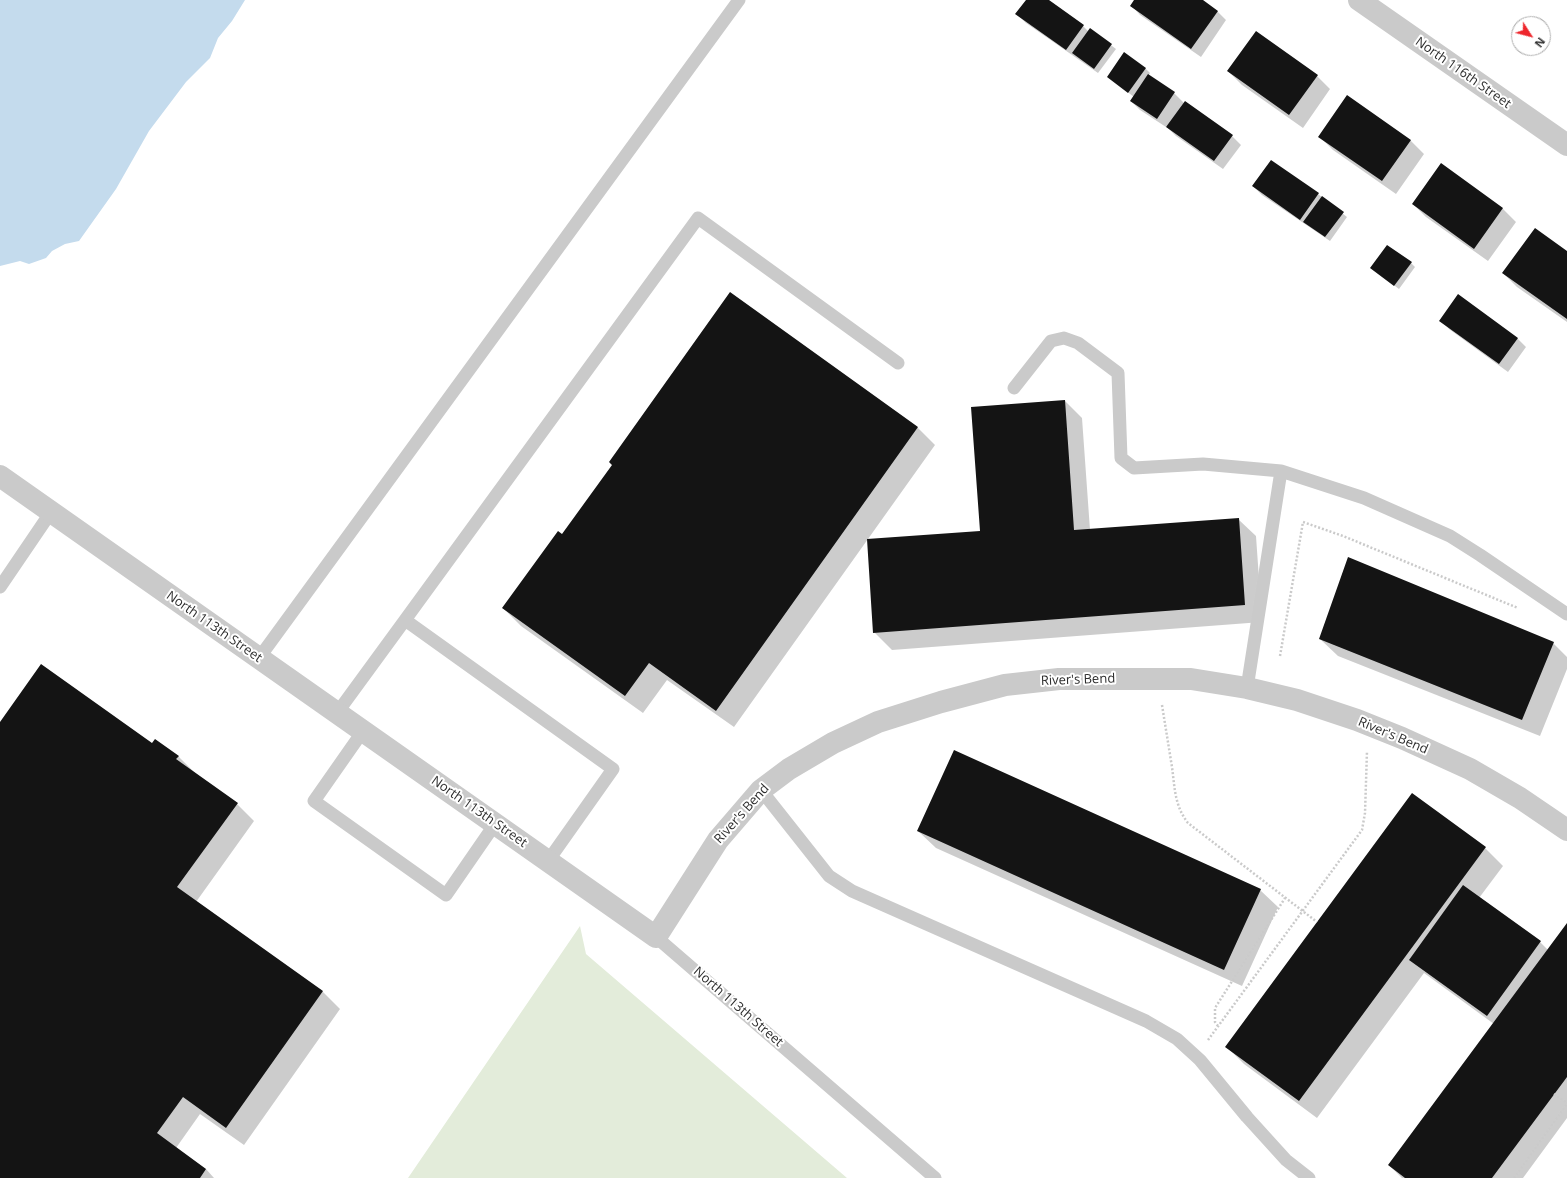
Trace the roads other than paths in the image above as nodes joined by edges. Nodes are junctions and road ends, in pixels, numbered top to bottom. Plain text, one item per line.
1 (739, 0) edge
2 (1359, 0) edge
3 (1567, 145) edge
4 (898, 363) dead end
5 (1014, 388) dead end
6 (1281, 472) junction
7 (0, 476) edge
8 (51, 512) junction
9 (5, 568) edge
10 (0, 586) edge
11 (1567, 614) edge
12 (405, 620) junction
13 (259, 658) junction
14 (1247, 688) junction
15 (337, 713) junction
16 (363, 731) junction
17 (761, 790) junction
18 (495, 824) junction
19 (1567, 830) edge
20 (548, 861) junction
21 (656, 937) junction
22 (936, 1178) edge
23 (1309, 1178) edge

1 - 13 lane
2 - 3 street, North 116th Street
4 - 12 lane
5 - 6 lane
6 - 11 lane
6 - 14 lane
7 - 8 street, North 113th Street
8 - 9 lane
8 - 13 street, North 113th Street
9 - 10 lane
12 - 15 lane
12 - 20 lane
13 - 15 street, North 113th Street
14 - 17 street, River's Bend
14 - 19 street, River's Bend
15 - 16 street, North 113th Street
16 - 18 street, North 113th Street
16 - 18 lane
17 - 21 street, River's Bend
17 - 23 lane
18 - 20 street, North 113th Street
20 - 21 street, North 113th Street
21 - 22 lane, North 113th Street

